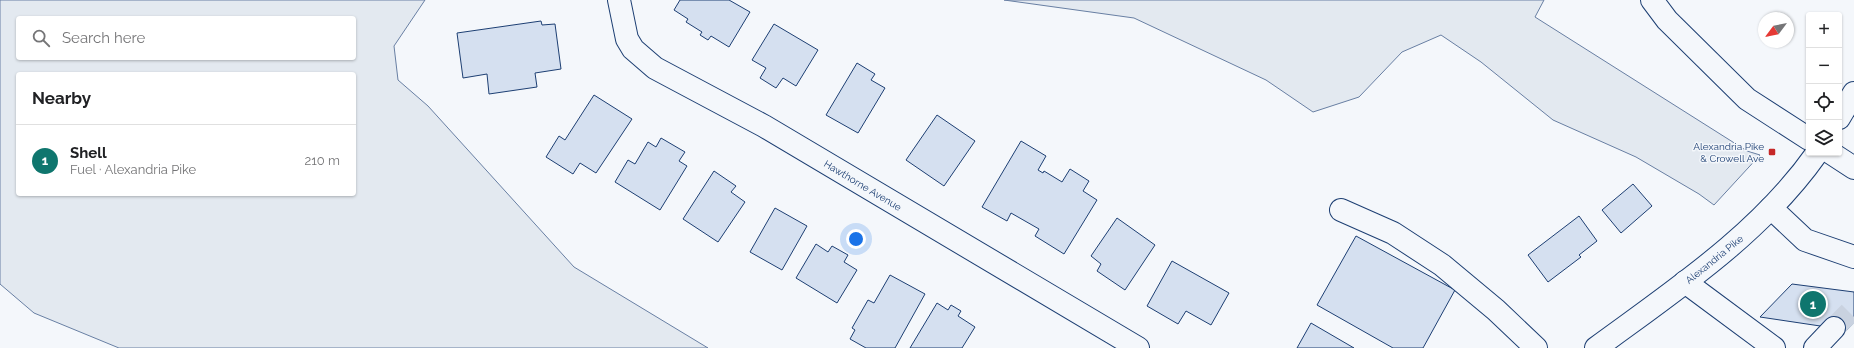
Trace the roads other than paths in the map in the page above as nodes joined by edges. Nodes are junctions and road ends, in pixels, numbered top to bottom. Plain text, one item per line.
1 (620, 0) edge
2 (1652, 0) edge
3 (1854, 93) edge
4 (1842, 113) edge
5 (1806, 137) edge
6 (1815, 156) edge
7 (1836, 156) edge
8 (1854, 168) edge
9 (1772, 208) junction
10 (1341, 210) dead end
11 (1854, 257) edge
12 (1685, 282) junction
13 (1834, 328) tunnel mouth
14 (1138, 348) edge
15 (1536, 348) edge
16 (1596, 348) edge
17 (1774, 348) edge
18 (1815, 348) edge

1 - 14 street, Hawthorne Avenue
2 - 5 street
3 - 4 street
6 - 9 street, Alexandria Pike
7 - 8 street
9 - 11 street
9 - 12 street, Alexandria Pike
10 - 15 street
12 - 16 street, Alexandria Pike
12 - 17 street
13 - 18 street

